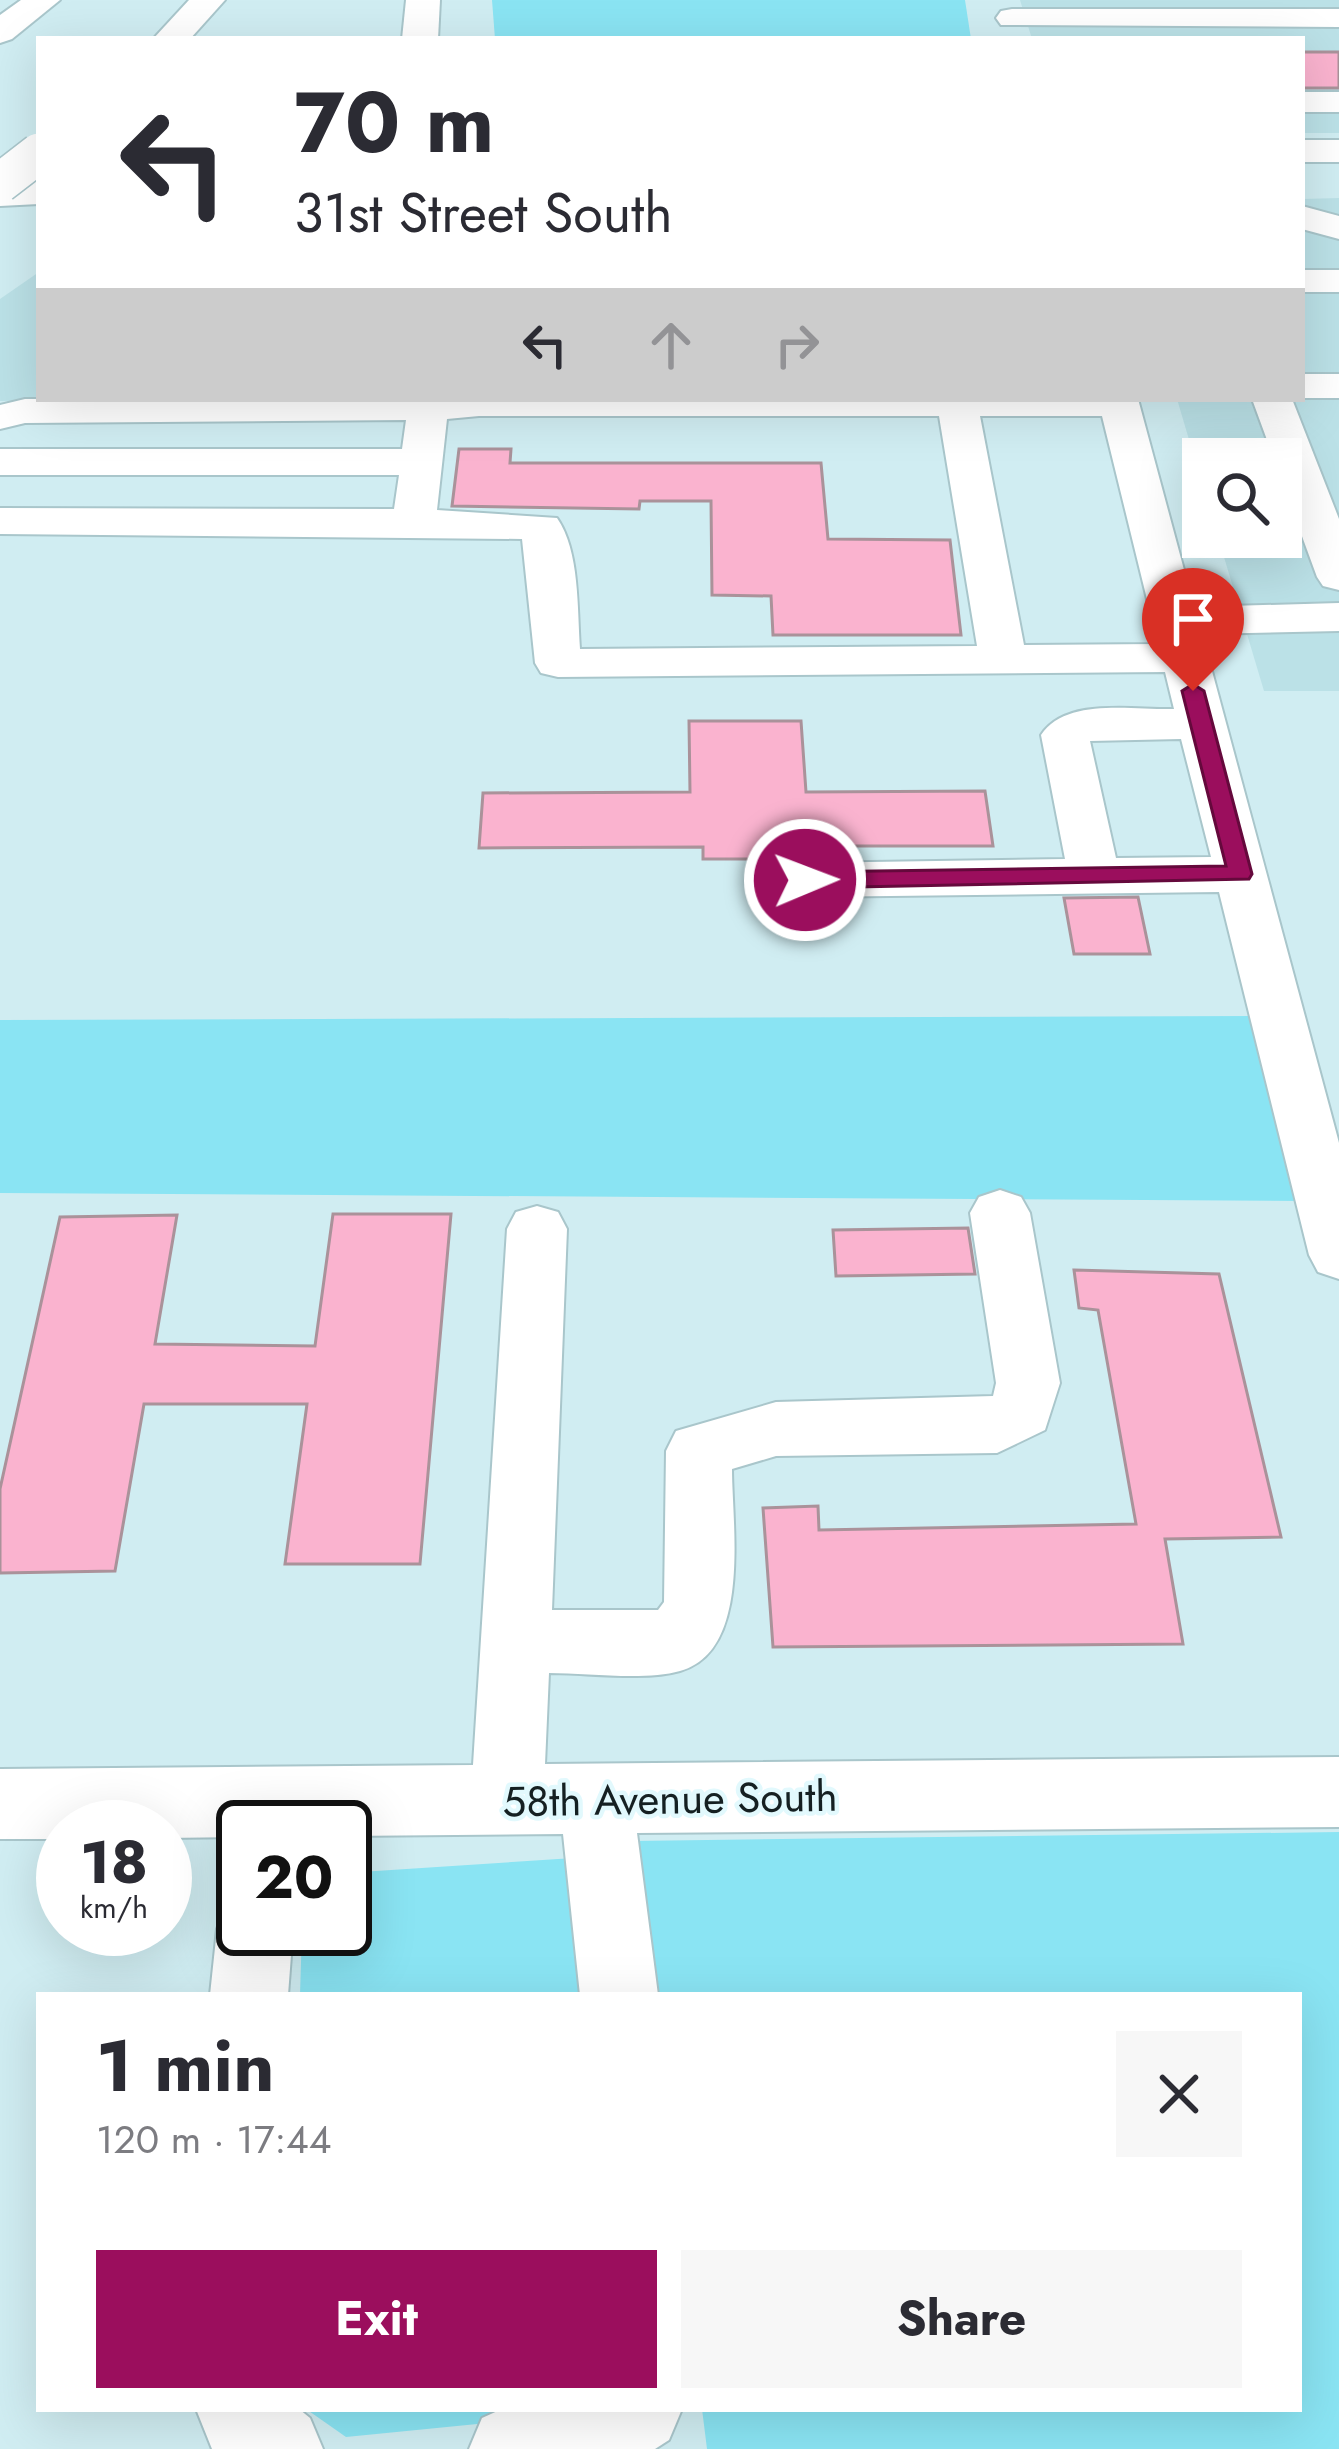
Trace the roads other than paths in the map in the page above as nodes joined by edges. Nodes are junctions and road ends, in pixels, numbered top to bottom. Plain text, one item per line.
1 (43, 0) edge
2 (208, 0) edge
3 (423, 0) edge
4 (1339, 18) edge
5 (1013, 19) edge
6 (1171, 29) edge
7 (0, 32) edge
8 (174, 36) edge
9 (420, 36) edge
10 (1305, 102) edge
11 (1339, 102) edge
12 (1305, 151) edge
13 (1339, 151) edge
14 (36, 155) edge
15 (36, 166) edge
16 (0, 167) edge
17 (0, 183) edge
18 (1305, 183) edge
19 (1339, 183) edge
20 (36, 192) edge
21 (0, 194) edge
22 (1305, 218) edge
23 (1339, 228) edge
24 (1305, 280) edge
25 (1339, 280) edge
26 (1305, 386) edge
27 (1339, 386) edge
28 (711, 402) edge
29 (1064, 402) edge
30 (1118, 402) edge
31 (1274, 402) edge
32 (957, 404) junction
33 (428, 408) junction
34 (0, 417) edge
35 (0, 462) edge
36 (422, 462) junction
37 (1324, 496) edge
38 (0, 521) edge
39 (414, 522) junction
40 (1339, 578) edge
41 (1339, 617) edge
42 (1180, 640) junction
43 (1003, 660) junction
44 (1202, 723) junction
45 (1240, 874) junction
46 (1094, 876) junction
47 (805, 880) dead end
48 (1000, 1213) dead end
49 (537, 1229) dead end
50 (1339, 1255) edge
51 (515, 1642) junction
52 (1339, 1792) edge
53 (596, 1800) junction
54 (507, 1801) junction
55 (0, 1804) edge
56 (372, 1809) edge
57 (216, 1813) edge
58 (253, 1956) edge
59 (249, 1992) edge
60 (619, 1992) edge
61 (241, 2412) edge
62 (633, 2412) edge
63 (279, 2449) edge
64 (513, 2449) edge

1 - 7 main road
2 - 8 main road
3 - 9 main road
4 - 6 street
5 - 6 street
10 - 11 street
12 - 13 main road
14 - 17 main road, bridge
15 - 16 main road
18 - 19 main road
20 - 21 main road
22 - 23 street
24 - 25 street
26 - 27 street
28 - 32 street
28 - 33 street
29 - 32 street
30 - 42 street
31 - 37 street
32 - 43 street
33 - 34 street
33 - 36 street
35 - 36 street
36 - 39 street
37 - 40 street
38 - 39 street
39 - 43 street
41 - 42 street
42 - 43 street
42 - 44 street
44 - 45 street
44 - 46 street
45 - 46 street
45 - 50 street
46 - 47 street
48 - 51 street
49 - 51 street
51 - 54 street
52 - 53 street, 58th Avenue South
53 - 54 street, 58th Avenue South
53 - 60 street
54 - 56 street, 58th Avenue South
55 - 57 street, 58th Avenue South
58 - 59 street
61 - 63 street
62 - 64 street

